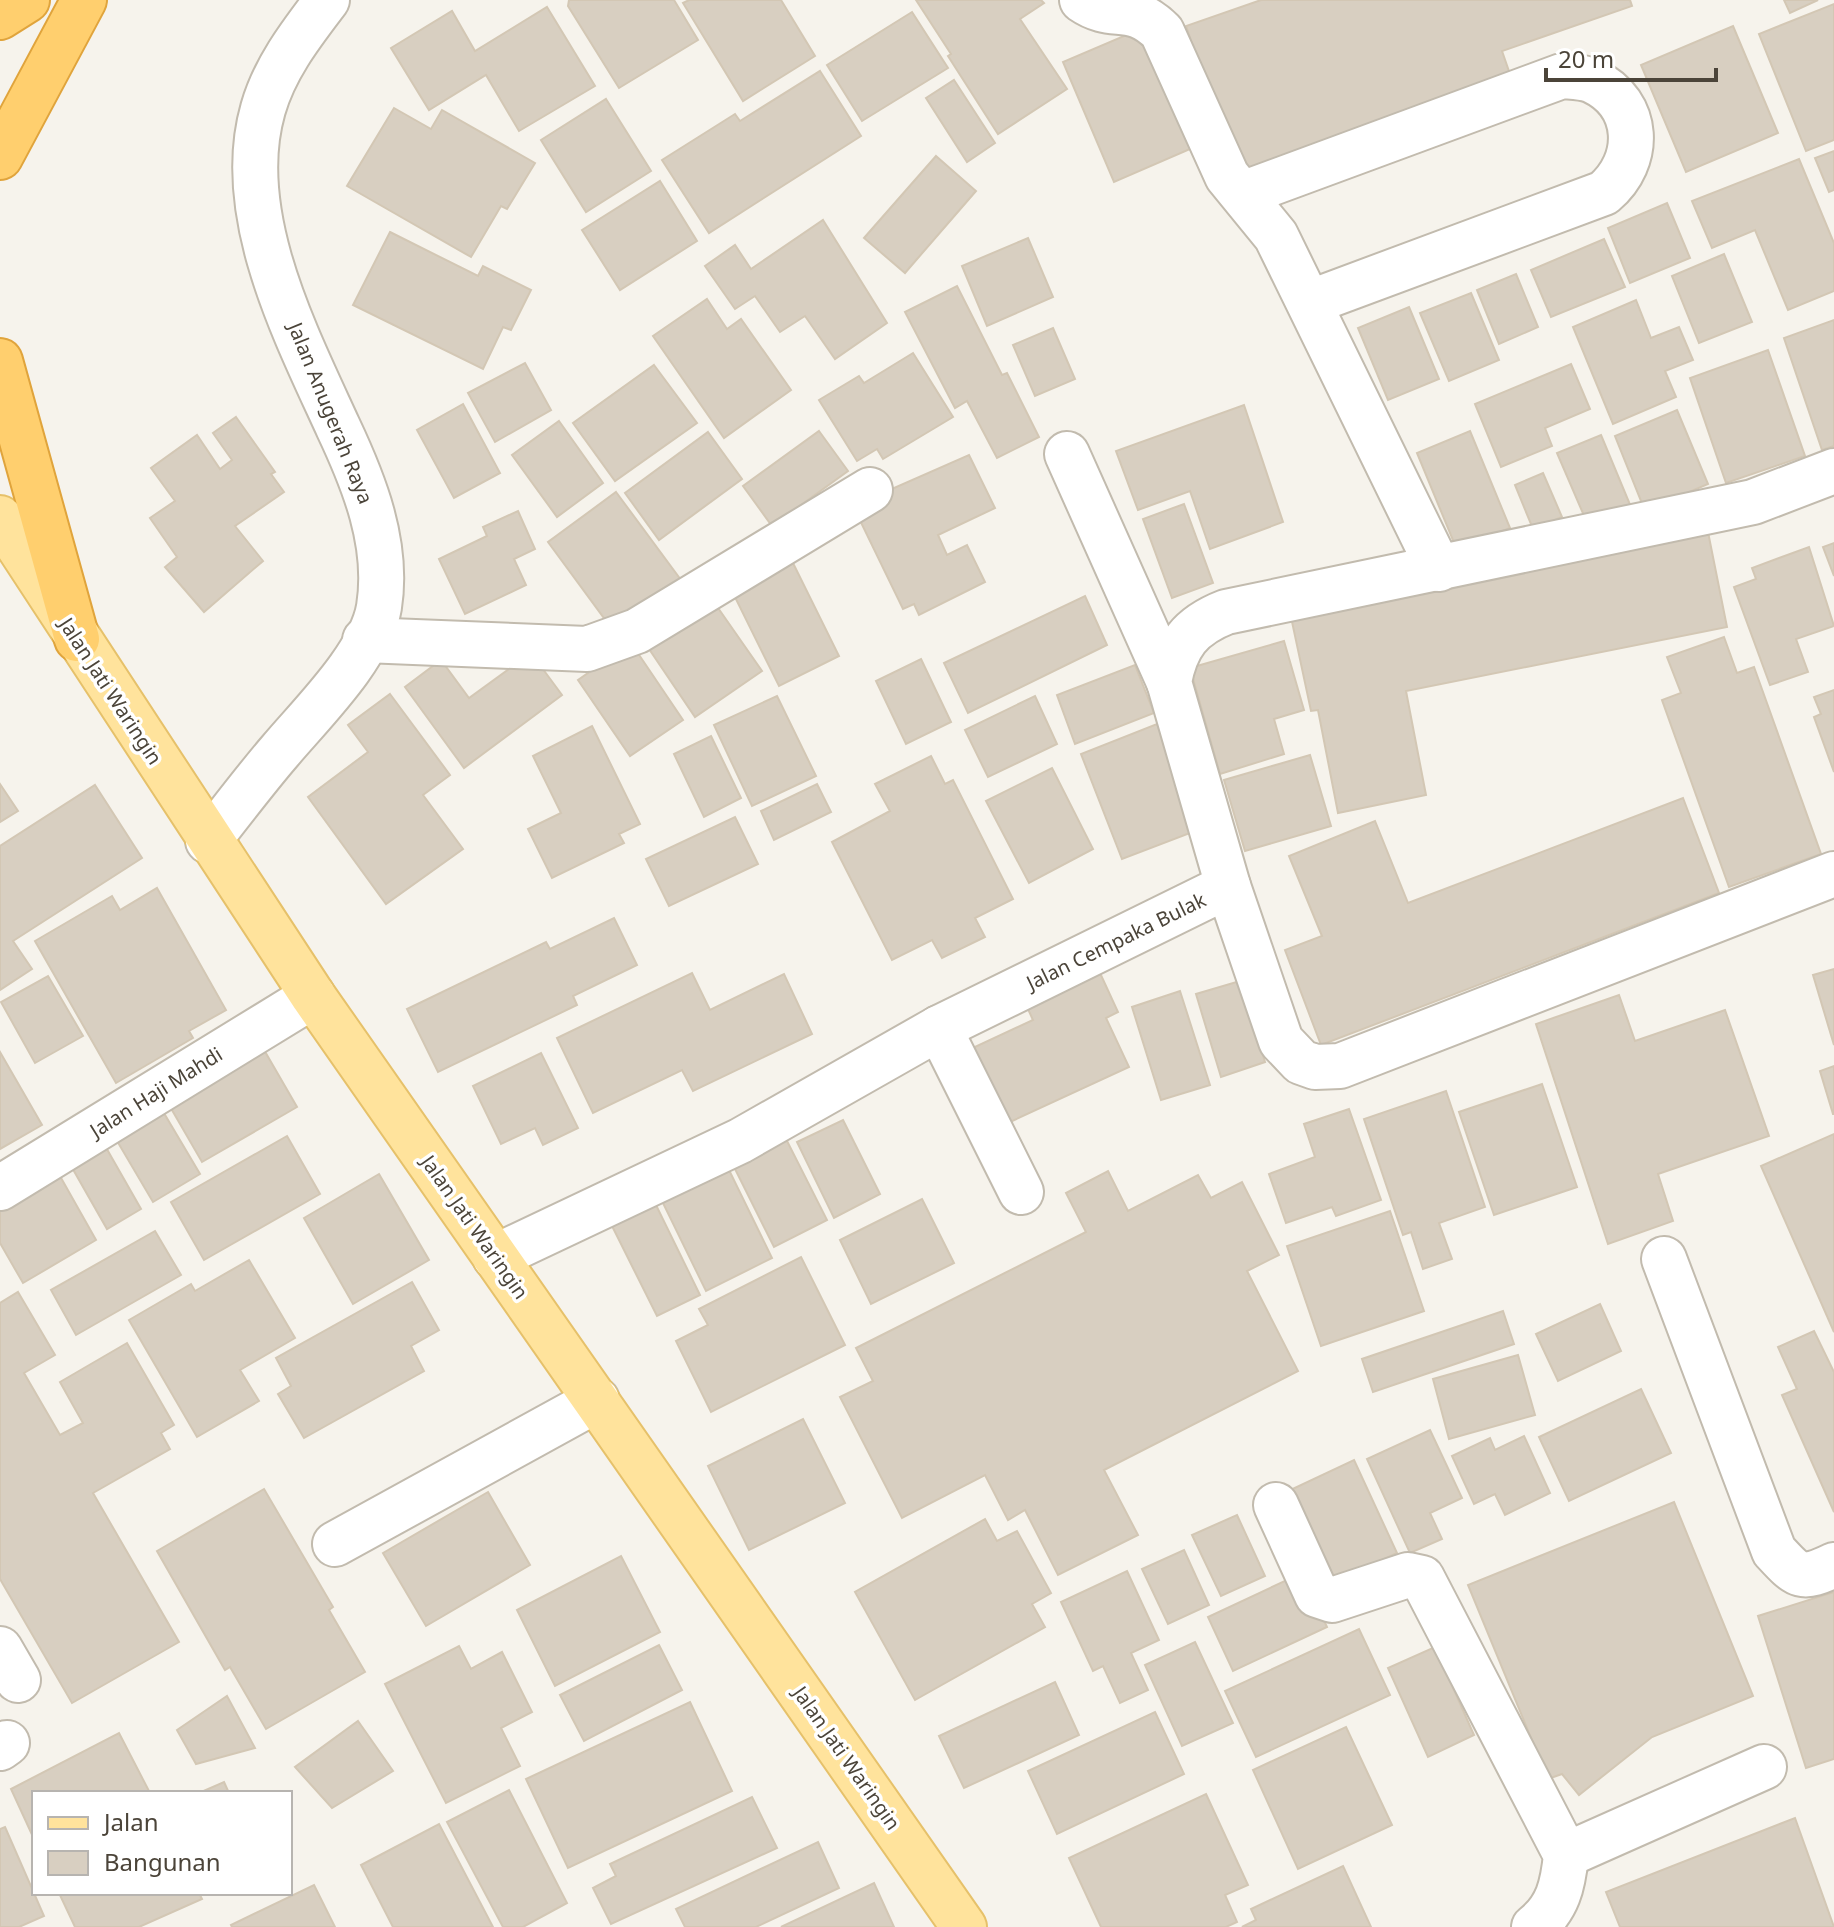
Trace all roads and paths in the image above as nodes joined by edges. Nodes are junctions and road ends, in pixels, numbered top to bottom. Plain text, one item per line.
1 (27, 0) edge
2 (84, 0) edge
3 (327, 0) edge
4 (1082, 0) edge
5 (0, 17) edge
6 (0, 157) edge
7 (1245, 193) junction
8 (1311, 302) junction
9 (0, 361) edge
10 (1067, 454) dead end
11 (1834, 471) edge
12 (870, 490) dead end
13 (0, 518) edge
14 (1439, 569) junction
15 (77, 639) junction
16 (365, 640) junction
17 (1169, 682) junction
18 (208, 841) junction
19 (1834, 874) edge
20 (1228, 886) junction
21 (313, 996) junction
22 (939, 1028) junction
23 (0, 1188) edge
24 (1021, 1192) dead end
25 (495, 1257) junction
26 (1664, 1259) dead end
27 (597, 1400) junction
28 (1276, 1505) dead end
29 (335, 1544) dead end
30 (1834, 1565) edge
31 (1764, 1767) dead end
32 (1566, 1855) junction
33 (964, 1927) edge
34 (1534, 1927) edge

1 - 5 highway
2 - 6 highway
3 - 16 street, Jalan Anugerah Raya
4 - 7 street
7 - 8 street
7 - 8 street
8 - 14 street
9 - 15 highway
10 - 17 street
11 - 14 street
12 - 16 street
13 - 15 main road, Jalan Jati Waringin
14 - 17 street
15 - 18 main road, Jalan Jati Waringin
16 - 18 street, Jalan Anugerah Raya
17 - 20 street
18 - 21 main road, Jalan Jati Waringin
19 - 20 street, Jalan Cempaka Bulak
20 - 22 street, Jalan Cempaka Bulak
21 - 23 street, Jalan Haji Mahdi
21 - 25 main road, Jalan Jati Waringin
22 - 24 street
22 - 25 street, Jalan Cempaka Bulak
25 - 27 main road, Jalan Jati Waringin
26 - 30 street
27 - 29 street
27 - 33 main road, Jalan Jati Waringin
28 - 32 street
31 - 32 street
32 - 34 street

